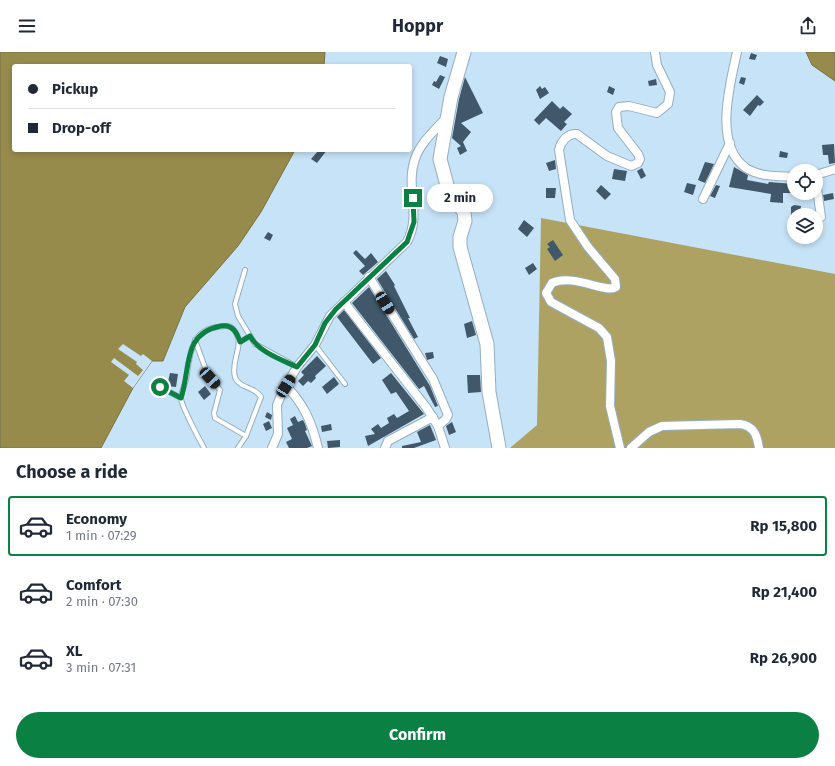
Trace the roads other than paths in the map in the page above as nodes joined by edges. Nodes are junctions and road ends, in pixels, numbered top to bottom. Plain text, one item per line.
1 (464, 52) edge
2 (655, 52) edge
3 (737, 52) edge
4 (447, 117) junction
5 (730, 143) junction
6 (835, 169) edge
7 (823, 173) edge
8 (787, 176) edge
9 (703, 199) dead end
10 (245, 270) dead end
11 (369, 277) junction
12 (344, 302) junction
13 (250, 336) junction
14 (195, 340) junction
15 (240, 342) junction
16 (315, 345) junction
17 (297, 367) junction
18 (345, 384) dead end
19 (286, 386) junction
20 (160, 387) dead end
21 (181, 398) junction
22 (433, 417) junction
23 (438, 426) junction
24 (246, 436) junction
25 (317, 447) edge
26 (204, 448) edge
27 (238, 448) edge
28 (272, 448) edge
29 (385, 448) edge
30 (445, 448) edge
31 (499, 448) edge
32 (620, 448) edge
33 (631, 448) edge
34 (759, 448) edge

1 - 4 highway
2 - 32 street
3 - 5 street
4 - 11 street
4 - 31 highway
5 - 8 street
5 - 9 street
6 - 7 street
10 - 13 lane
11 - 12 street
11 - 23 street
12 - 16 street
12 - 22 street
13 - 15 lane
13 - 17 lane
14 - 15 lane
14 - 21 lane
14 - 24 lane
15 - 24 lane
16 - 17 street
16 - 18 lane
17 - 19 street
19 - 25 street
19 - 28 street
20 - 21 lane
21 - 26 lane
22 - 23 street
22 - 29 street
23 - 30 street
24 - 27 lane
33 - 34 street

